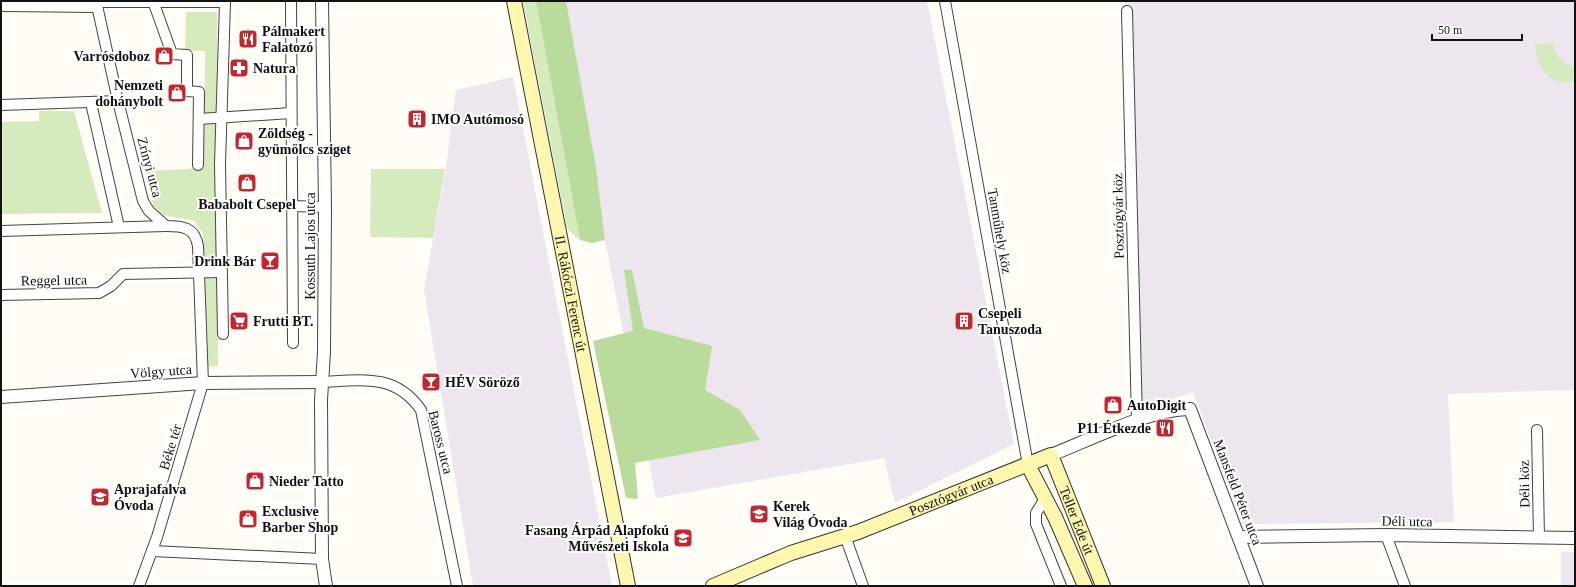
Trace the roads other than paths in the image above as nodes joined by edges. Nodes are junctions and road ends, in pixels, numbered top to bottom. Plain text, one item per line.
1 (153, 1) edge
2 (291, 1) edge
3 (322, 1) edge
4 (514, 1) edge
5 (945, 1) edge
6 (96, 3) edge
7 (1, 6) edge
8 (1127, 11) dead end
9 (118, 102) junction
10 (91, 103) junction
11 (1, 105) edge
12 (291, 113) junction
13 (221, 118) junction
14 (198, 119) junction
15 (198, 165) dead end
16 (292, 206) junction
17 (325, 207) junction
18 (166, 226) junction
19 (119, 227) junction
20 (1, 231) edge
21 (198, 272) junction
22 (221, 272) junction
23 (1, 295) edge
24 (223, 334) dead end
25 (293, 343) dead end
26 (322, 382) junction
27 (203, 383) junction
28 (1, 397) edge
29 (1190, 408) joint
30 (1137, 421) junction
31 (1537, 430) dead end
32 (1051, 455) junction
33 (1028, 465) junction
34 (1046, 497) junction
35 (845, 536) junction
36 (1386, 536) junction
37 (1238, 537) junction
38 (1539, 538) junction
39 (1575, 538) edge
40 (152, 551) junction
41 (322, 559) junction
42 (139, 586) edge
43 (326, 586) edge
44 (457, 586) edge
45 (628, 586) edge
46 (713, 586) edge
47 (863, 586) edge
48 (1061, 586) edge
49 (1085, 586) edge
50 (1103, 586) edge
51 (1258, 586) edge
52 (1405, 586) edge

1 - 6 street
1 - 13 street
1 - 14 street
2 - 12 street, Kossuth Lajos utca
3 - 17 street, Kossuth Lajos utca
4 - 45 main road, II. Rákóczi Ferenc út
5 - 33 street, Tanműhely köz
6 - 7 street
6 - 9 street, Zrínyi utca
8 - 30 street, Posztógyár köz
9 - 10 street
9 - 18 street, Zrínyi utca
10 - 11 street
10 - 19 street
12 - 13 street
12 - 16 street, Kossuth Lajos utca
13 - 14 street
13 - 22 street
14 - 15 street
16 - 17 street
16 - 25 street, Kossuth Lajos utca
17 - 26 street, Kossuth Lajos utca
18 - 19 street
18 - 21 street
19 - 20 street
21 - 22 street, Reggel utca
21 - 23 street, Reggel utca
21 - 27 street
22 - 24 street
26 - 27 street, Völgy utca
26 - 41 street, Kossuth Lajos utca
26 - 44 street, Baross utca
27 - 28 street, Völgy utca
27 - 40 street, Béke tér
29 - 30 street, Posztógyár utca
29 - 37 street, Mansfeld Péter utca
30 - 32 street, Posztógyár utca
31 - 38 street, Déli köz
32 - 33 main road, Posztógyár utca
32 - 50 main road, Teller Ede út
33 - 34 main road, Teller Ede út
33 - 35 main road, Posztógyár utca
34 - 48 street, Teller Ede út
34 - 49 main road, Teller Ede út
35 - 46 main road, Posztógyár utca
35 - 47 street
36 - 37 street, Déli utca
36 - 38 street, Déli utca
36 - 52 street
37 - 51 street, Mansfeld Péter utca
38 - 39 street, Déli utca
40 - 41 street
40 - 42 street, Béke tér
41 - 43 street, Kossuth Lajos utca

